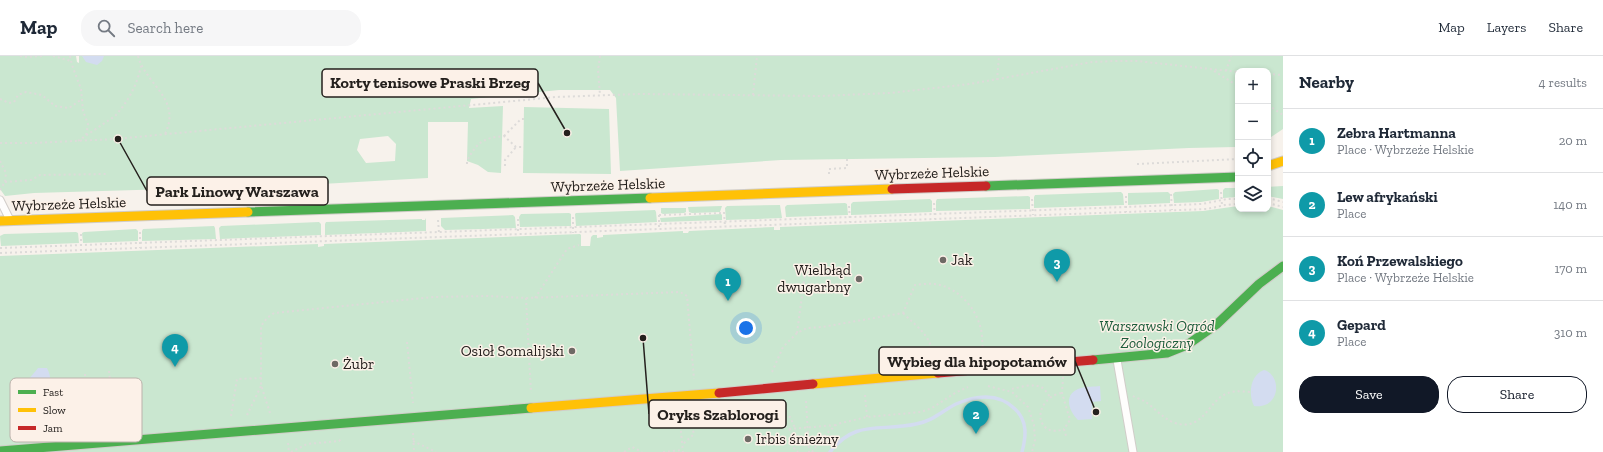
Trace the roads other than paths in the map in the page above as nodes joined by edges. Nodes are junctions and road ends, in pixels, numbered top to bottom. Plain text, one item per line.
1 (1283, 161) edge
2 (1271, 165) edge
3 (1235, 173) edge
4 (1217, 177) junction
5 (1235, 177) edge
6 (0, 200) edge
7 (10, 220) junction
8 (0, 221) edge
9 (1283, 266) edge
10 (1116, 358) junction
11 (142, 440) edge
12 (116, 442) edge
13 (0, 451) edge
14 (1133, 452) edge

1 - 2 street
3 - 4 street, Wybrzeże Helskie
4 - 5 street, Wybrzeże Helskie
4 - 7 street, Wybrzeże Helskie
6 - 7 lane
7 - 8 street, Wybrzeże Helskie
9 - 10 street
10 - 11 street
10 - 14 lane
12 - 13 street

